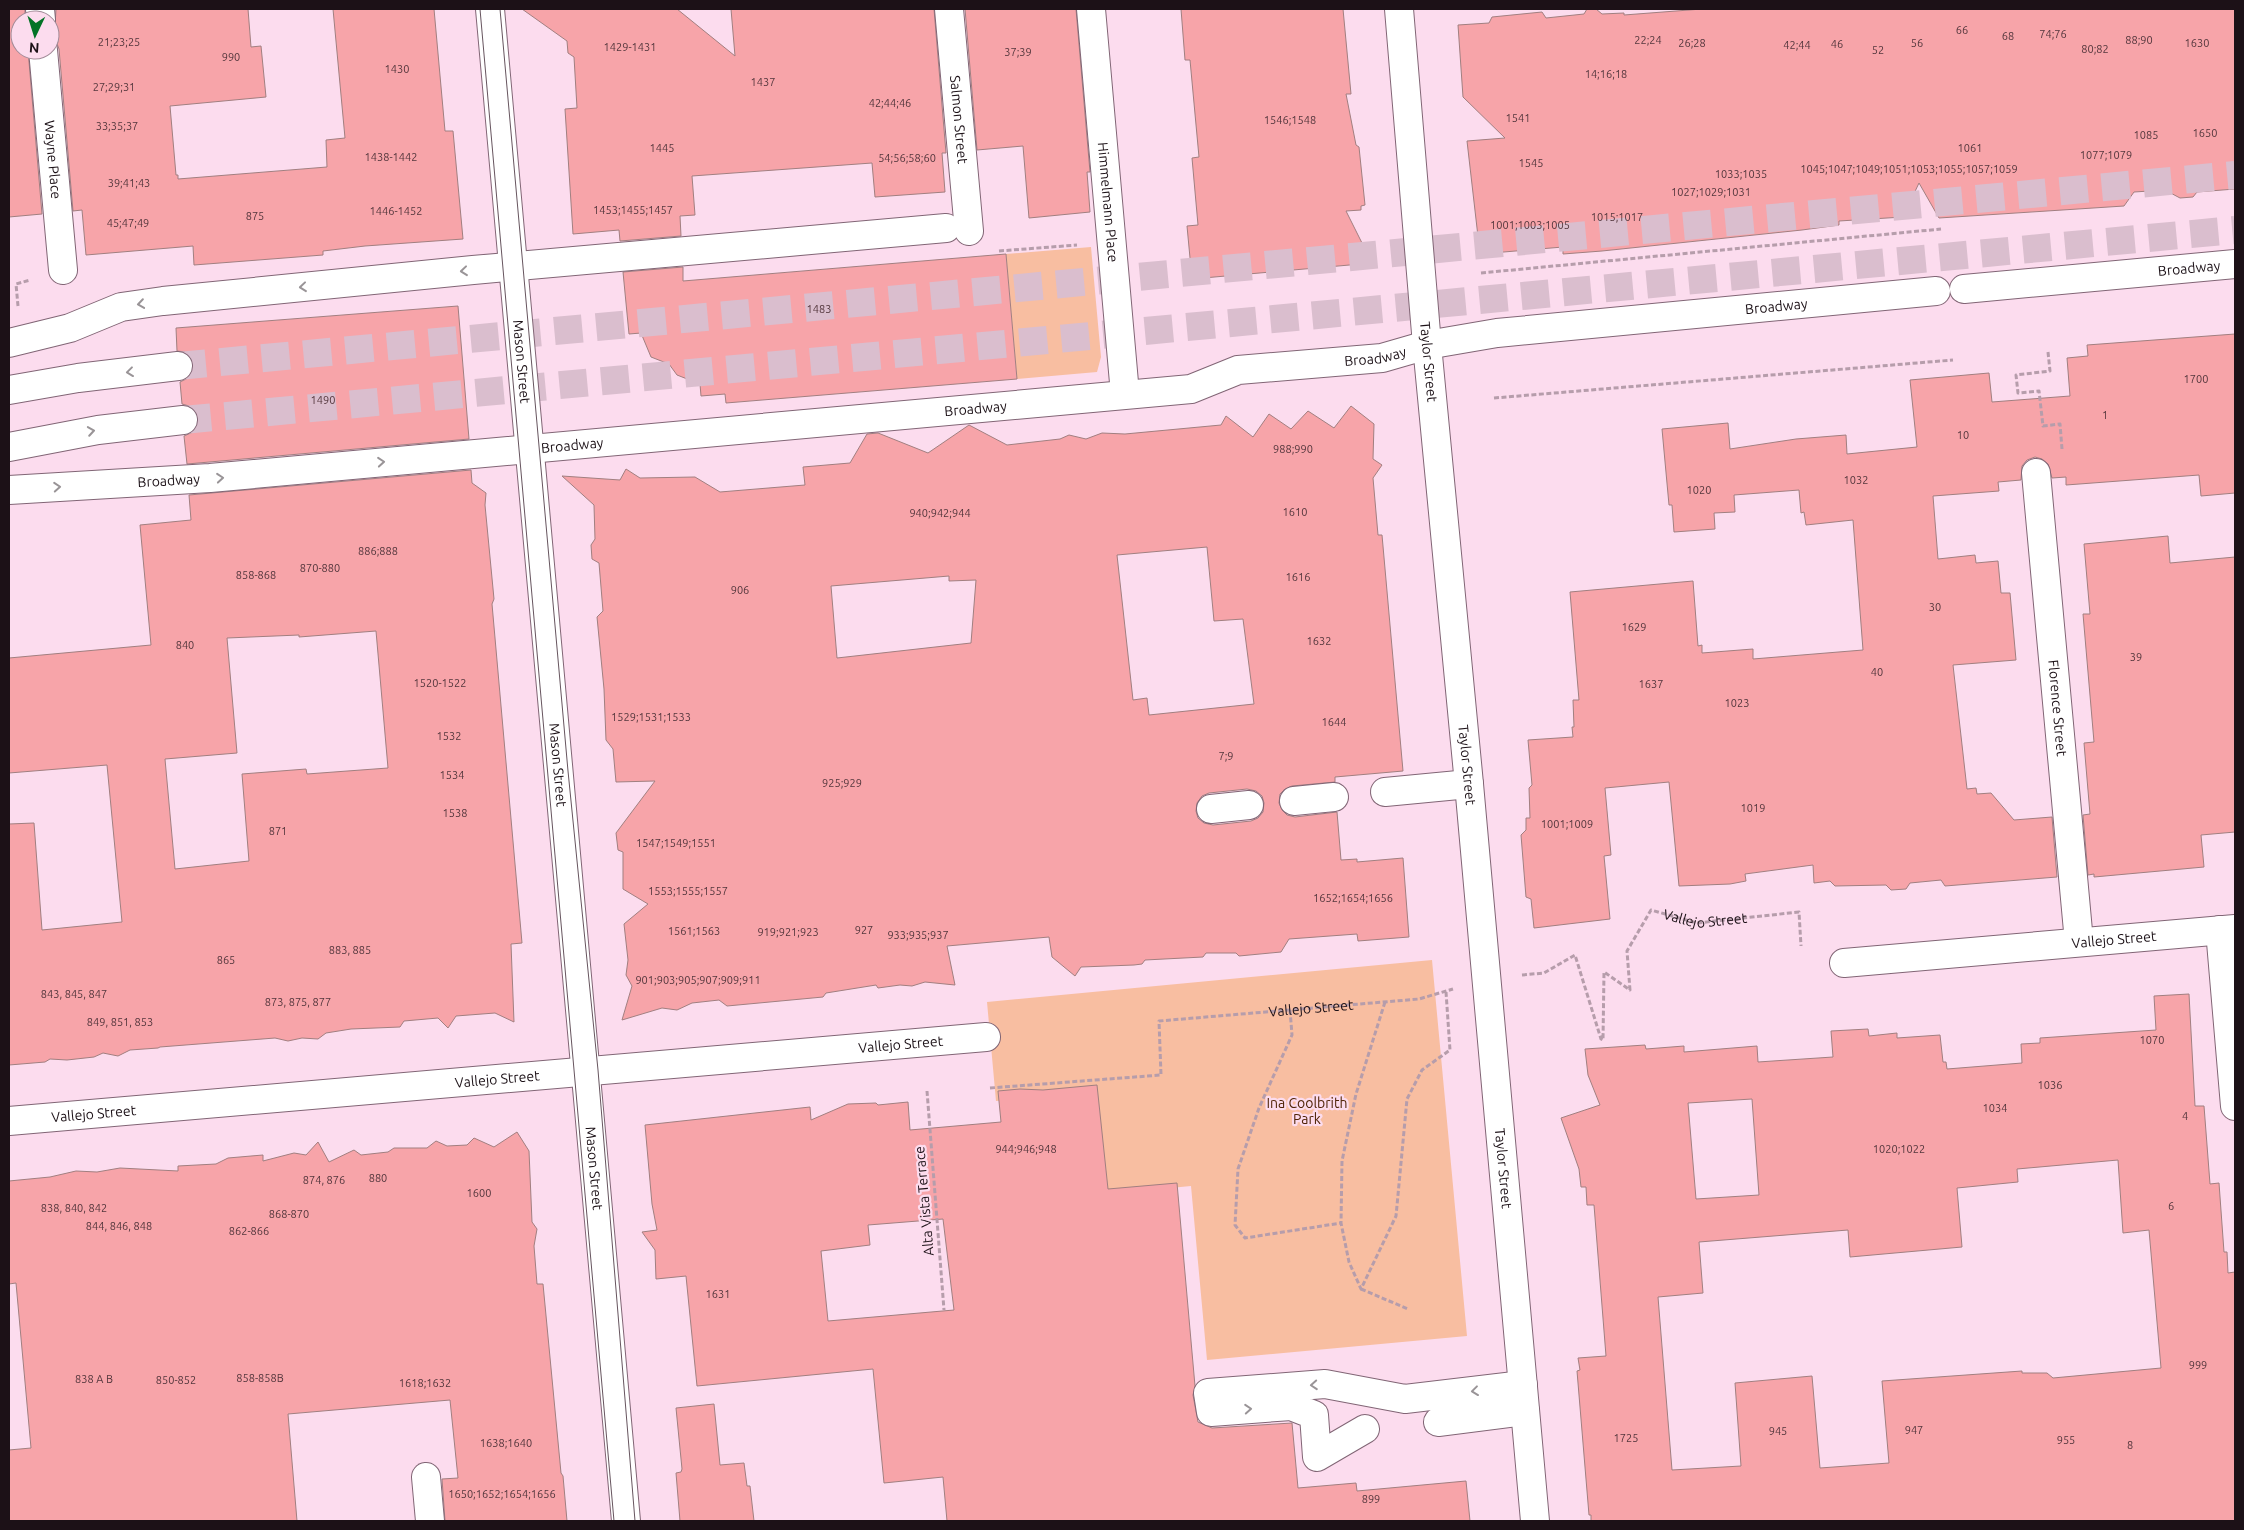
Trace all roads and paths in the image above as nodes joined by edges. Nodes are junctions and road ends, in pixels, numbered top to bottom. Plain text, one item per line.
1 (490, 9) edge
2 (949, 9) edge
3 (1091, 9) edge
4 (1400, 9) edge
5 (44, 60) edge
6 (1941, 229) dead end
7 (1078, 245) dead end
8 (1033, 248) dead end
9 (2235, 264) edge
10 (513, 267) junction
11 (63, 270) dead end
12 (1481, 273) dead end
13 (1964, 289) dead end
14 (1936, 291) dead end
15 (9, 343) edge
16 (1427, 345) junction
17 (2048, 352) dead end
18 (1953, 360) dead end
19 (178, 366) tunnel mouth
20 (9, 390) edge
21 (1125, 394) junction
22 (1494, 398) dead end
23 (183, 420) tunnel mouth
24 (2060, 435) dead end
25 (9, 447) edge
26 (529, 448) junction
27 (2036, 474) dead end
28 (9, 490) edge
29 (1469, 784) junction
30 (1384, 792) dead end
31 (1334, 797) dead end
32 (1294, 801) dead end
33 (1249, 805) dead end
34 (1211, 809) dead end
35 (2228, 930) edge
36 (2080, 942) junction
37 (1801, 946) dead end
38 (1844, 963) dead end
39 (1544, 973) dead end
40 (1446, 992) dead end
41 (1418, 999) dead end
42 (1384, 1002) junction
43 (1290, 1010) junction
44 (986, 1037) dead end
45 (585, 1071) junction
46 (990, 1088) dead end
47 (927, 1090) dead end
48 (2235, 1106) edge
49 (9, 1120) edge
50 (1341, 1223) junction
51 (1361, 1289) junction
52 (1408, 1309) dead end
53 (944, 1310) dead end
54 (1524, 1398) junction
55 (1438, 1422) dead end
56 (1365, 1429) dead end
57 (426, 1477) dead end
58 (430, 1521) edge
59 (626, 1521) edge
60 (1535, 1521) edge

1 - 10 street, Mason Street
2 - 10 street, Salmon Street
3 - 21 street, Himmelmann Place
4 - 16 street, Taylor Street
5 - 11 street, Wayne Place
6 - 12 path
7 - 8 path
9 - 13 street, Broadway
10 -> 15 street
10 - 26 street, Mason Street
14 - 16 street, Broadway
16 - 21 street, Broadway
16 - 29 street, Taylor Street
17 - 24 path
18 - 22 path
19 -> 20 street
21 - 26 street, Broadway
25 -> 23 street
28 -> 26 street, Broadway
26 - 45 street, Mason Street
27 - 36 street, Florence Street
29 - 30 street
29 - 54 street, Taylor Street
31 - 32 street
33 - 34 street
35 - 36 street, Vallejo Street
35 - 48 street
36 - 38 street, Vallejo Street
37 - 39 path, Vallejo Street
40 - 51 path
41 - 42 path, Vallejo Street
42 - 43 path, Vallejo Street
42 - 50 path
43 - 46 path, Vallejo Street
43 - 50 path
44 - 45 street, Vallejo Street
45 - 49 street, Vallejo Street
45 - 59 street, Mason Street
47 - 53 path, Alta Vista Terrace
50 - 51 path
51 - 52 path
54 - 55 street
54 -> 56 street
54 - 60 street, Taylor Street
57 - 58 street

